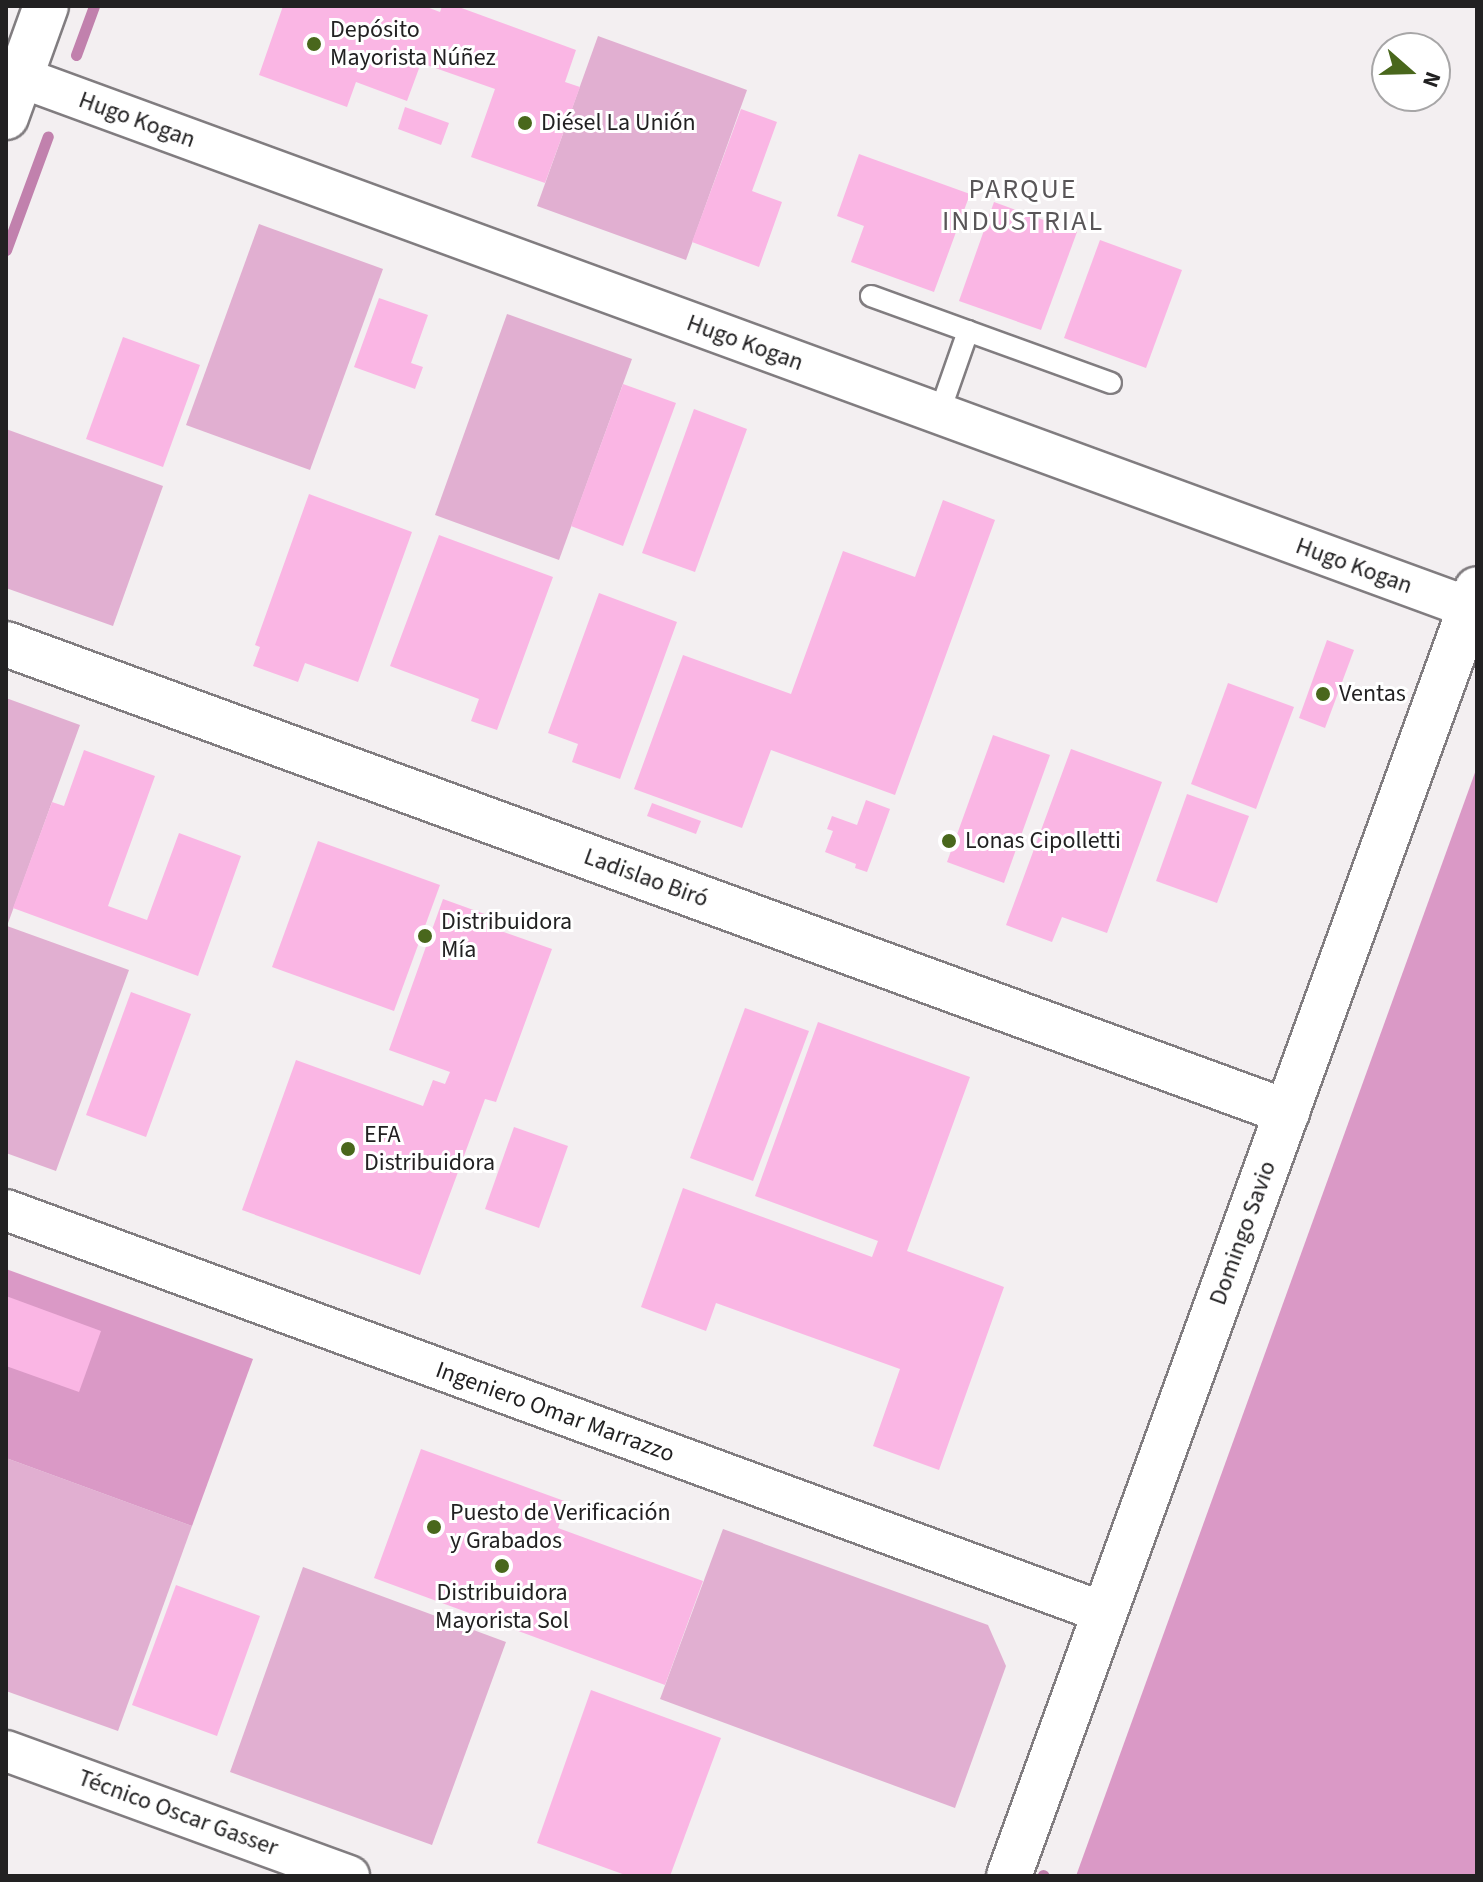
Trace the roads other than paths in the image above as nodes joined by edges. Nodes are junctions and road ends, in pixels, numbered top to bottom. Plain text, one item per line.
1 (46, 6) edge
2 (13, 97) edge
3 (871, 296) dead end
4 (968, 331) junction
5 (1111, 383) dead end
6 (939, 414) junction
7 (1474, 599) edge
8 (6, 644) edge
9 (1287, 1112) junction
10 (6, 1210) edge
11 (1105, 1613) junction
12 (6, 1751) edge
13 (349, 1876) edge
14 (1009, 1876) edge

1 - 2 street
2 - 6 street, Hugo Kogan
3 - 4 lane
4 - 5 lane
4 - 6 lane
6 - 7 street, Hugo Kogan
7 - 9 street, Domingo Savio
8 - 9 street, Ladislao Biró
9 - 11 street, Domingo Savio
10 - 11 street, Ingeniero Omar Marrazzo
11 - 14 street, Domingo Savio
12 - 13 street, Técnico Oscar Gasser

